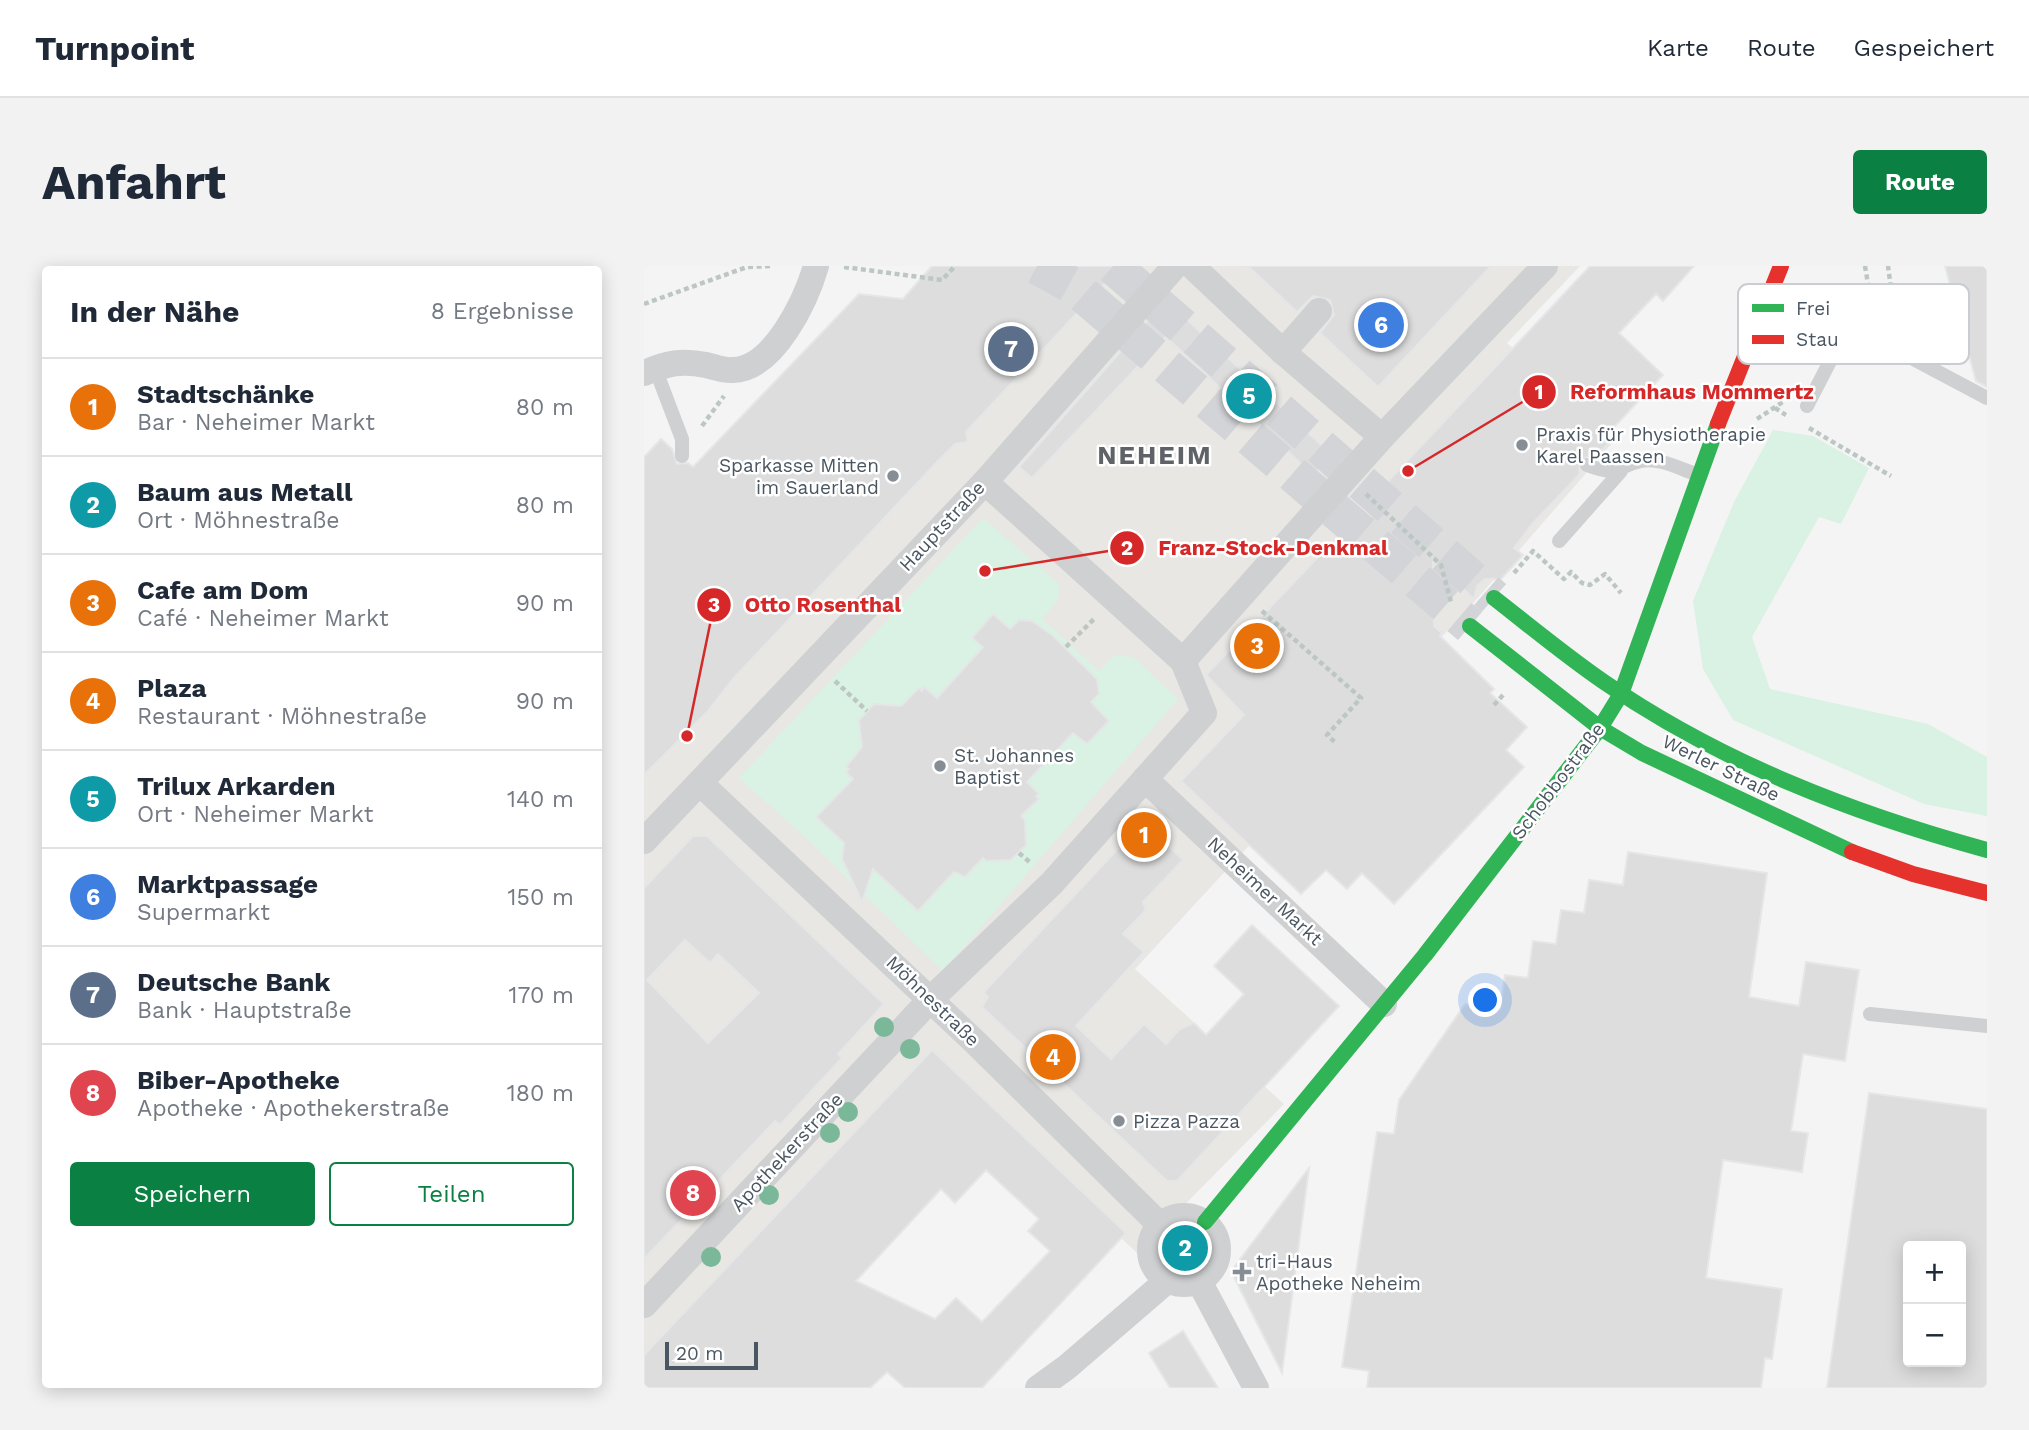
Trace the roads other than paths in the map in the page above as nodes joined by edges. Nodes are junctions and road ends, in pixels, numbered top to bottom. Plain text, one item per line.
1 (816, 266) edge
2 (1175, 266) edge
3 (1192, 266) edge
4 (1545, 266) edge
5 (1781, 266) edge
6 (1774, 284) edge
7 (1319, 311) dead end
8 (1283, 352) junction
9 (1742, 364) edge
10 (1829, 364) edge
11 (1925, 364) edge
12 (649, 370) edge
13 (1987, 398) edge
14 (1807, 406) dead end
15 (1382, 438) junction
16 (682, 456) dead end
17 (1587, 465) dead end
18 (1621, 471) junction
19 (1697, 475) junction
20 (985, 482) junction
21 (1559, 541) dead end
22 (1494, 598) tunnel mouth
23 (1470, 626) tunnel mouth
24 (1183, 661) junction
25 (1621, 694) junction
26 (1600, 728) junction
27 (1145, 779) junction
28 (700, 783) junction
29 (644, 841) edge
30 (1987, 850) edge
31 (1985, 891) edge
32 (931, 999) junction
33 (1384, 1004) junction
34 (1870, 1014) dead end
35 (1987, 1026) edge
36 (1205, 1222) junction
37 (1160, 1225) junction
38 (1168, 1280) junction
39 (1199, 1281) junction
40 (644, 1305) edge
41 (1038, 1388) edge
42 (1256, 1388) edge

1 - 12 street
2 - 20 street, Hauptstraße
3 - 8 street
4 - 15 street
5 - 6 street, Schobbostraße
7 - 8 street
8 - 15 street
9 - 19 street, Schobbostraße
10 - 14 lane
11 - 13 lane
12 - 16 lane
15 - 24 street
17 - 18 lane
18 - 19 lane
18 - 21 lane
19 - 25 street, Schobbostraße
20 - 24 street
20 - 28 street, Hauptstraße
22 - 25 street, Werler Straße
23 - 26 street, Werler Straße
24 - 27 street
25 - 26 street, Schobbostraße
25 - 30 street, Werler Straße
26 - 31 street, Werler Straße
26 - 33 street, Schobbostraße
27 - 32 street
27 - 33 street, Neheimer Markt
28 - 29 street, Hauptstraße
28 - 32 street, Möhnestraße
32 - 37 street, Möhnestraße
32 - 40 street, Apothekerstraße
33 - 36 street, Schobbostraße
34 - 35 lane
36 - 37 street
36 - 39 street
37 - 38 street
38 - 39 street
38 - 41 street
39 - 42 street

